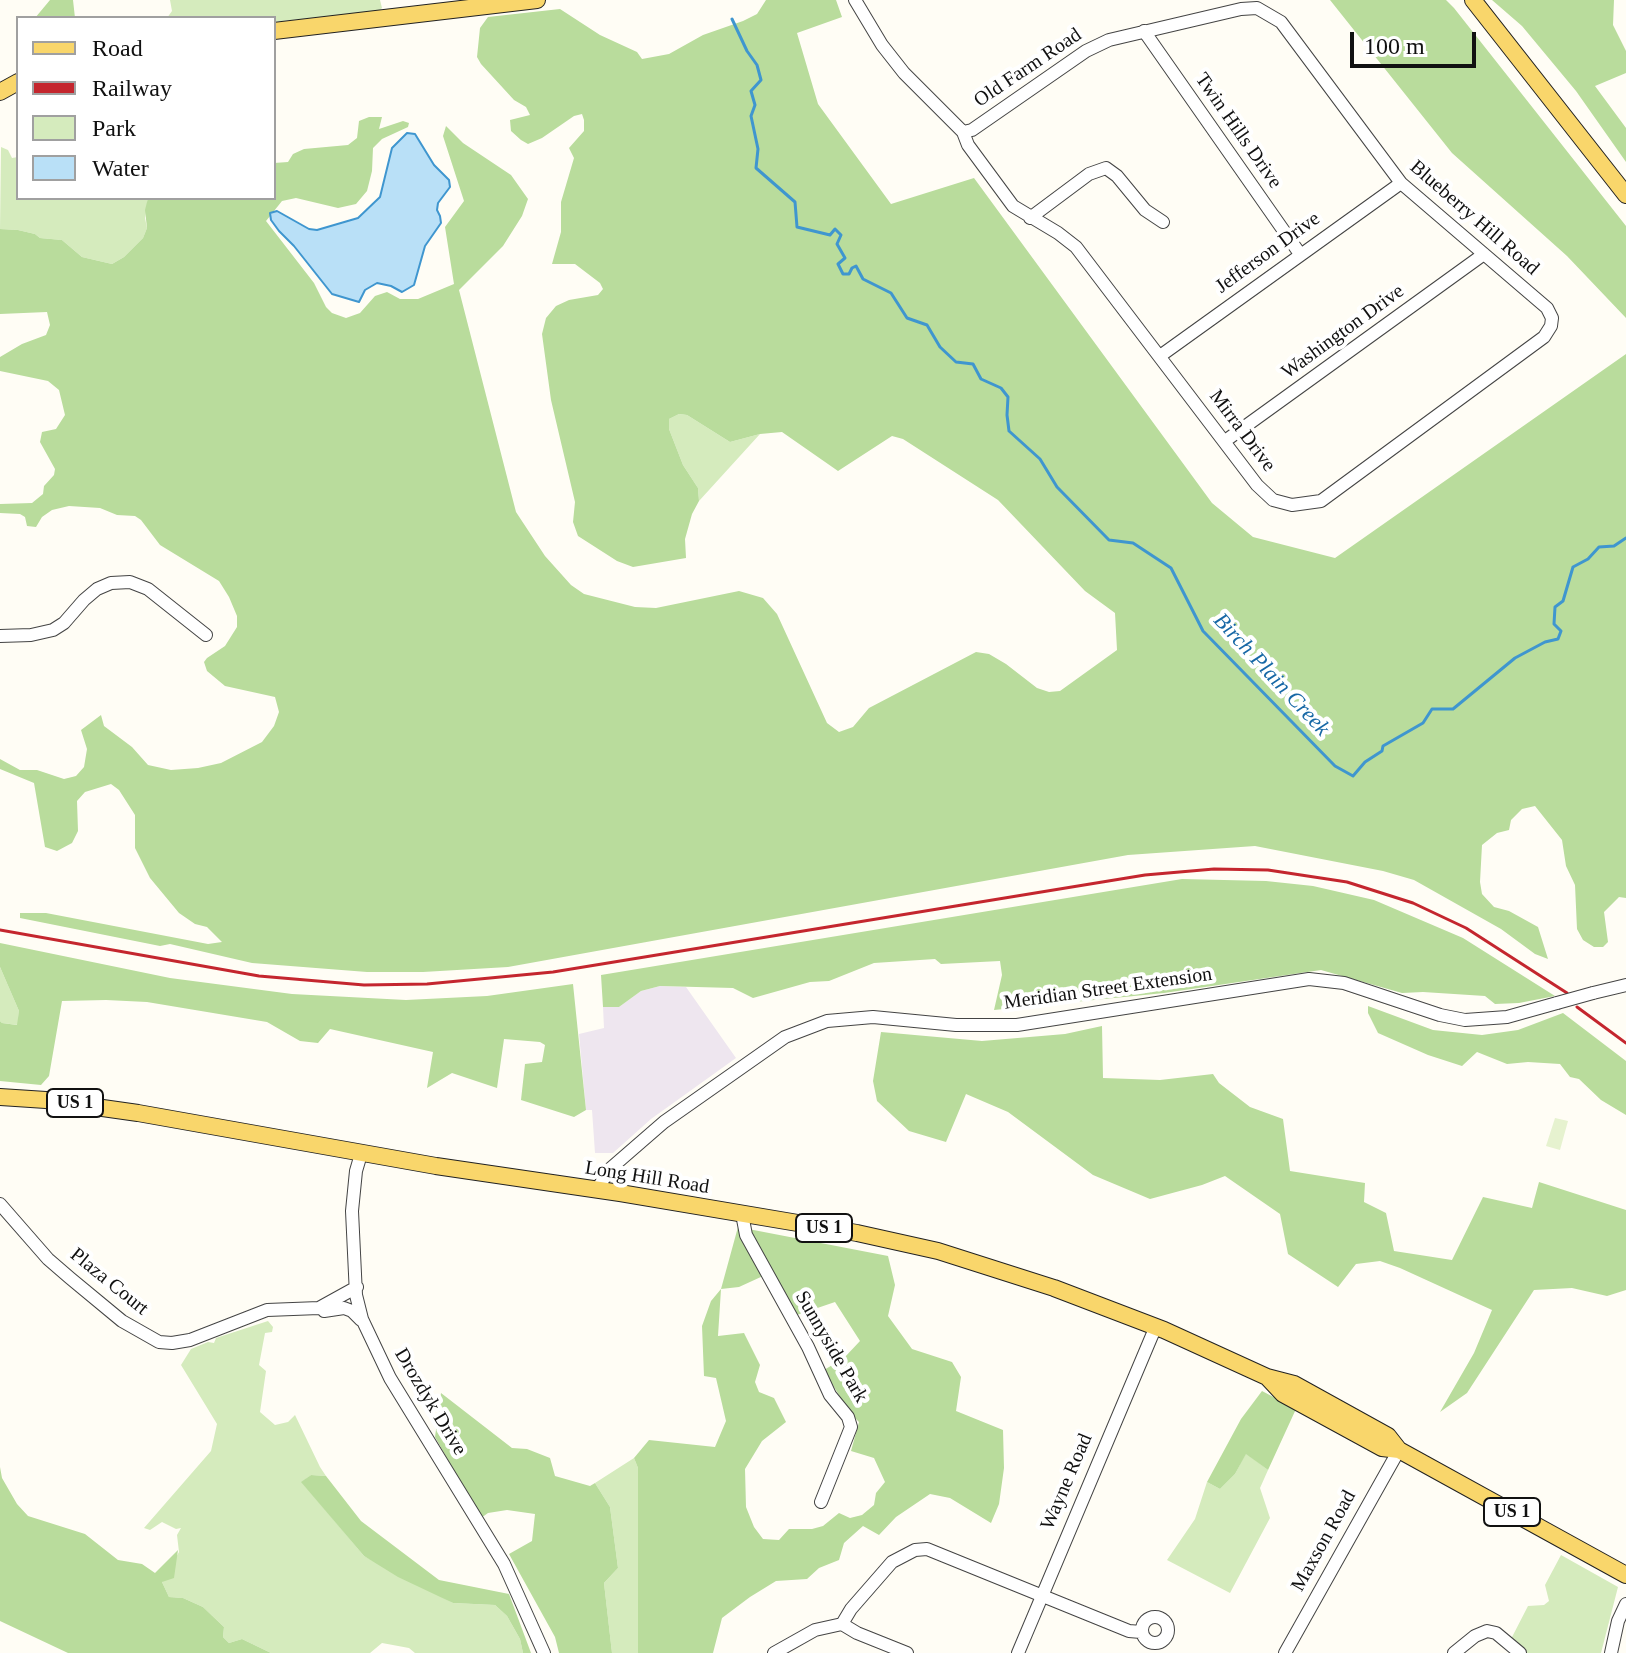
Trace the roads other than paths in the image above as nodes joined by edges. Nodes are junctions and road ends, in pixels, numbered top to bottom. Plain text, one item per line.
1 (537, 0) edge
2 (855, 0) edge
3 (1473, 0) edge
4 (276, 31) edge
5 (1144, 31) junction
6 (963, 132) junction
7 (1401, 183) junction
8 (1626, 195) edge
9 (1030, 218) junction
10 (1163, 222) dead end
11 (1300, 254) junction
12 (1484, 254) junction
13 (1551, 326) joint
14 (1160, 356) junction
15 (1225, 441) junction
16 (206, 635) dead end
17 (0, 636) edge
18 (1626, 985) edge
19 (0, 1097) edge
20 (361, 1154) junction
21 (597, 1189) junction
22 (0, 1204) edge
23 (742, 1214) junction
24 (357, 1287) junction
25 (307, 1310) junction
26 (363, 1322) junction
27 (1156, 1326) junction
28 (1399, 1450) junction
29 (821, 1502) dead end
30 (1626, 1575) edge
31 (1041, 1595) junction
32 (1626, 1604) edge
33 (842, 1624) junction
34 (1141, 1632) dead end
35 (544, 1653) edge
36 (774, 1653) edge
37 (907, 1653) edge
38 (1018, 1653) edge
39 (1285, 1653) edge
40 (1454, 1653) edge
41 (1520, 1653) edge
42 (1611, 1653) edge

1 - 4 main road
2 - 6 street, Old Farm Road
3 - 8 main road
5 - 6 street, Old Farm Road
5 - 7 street, Blueberry Hill Road
5 - 11 street, Twin Hills Drive
6 - 9 street, Mirra Drive
7 - 11 street, Jefferson Drive
7 - 12 street, Blueberry Hill Road
9 - 10 street
9 - 14 street, Mirra Drive
11 - 14 street, Jefferson Drive
12 - 13 street, Blueberry Hill Road
12 - 15 street, Washington Drive
13 - 15 street, Mirra Drive
14 - 15 street, Mirra Drive
16 - 17 street
18 - 21 street, Meridian Street Extension, bridge
19 - 20 main road, Long Hill Road / US 1
20 - 21 main road, Long Hill Road / US 1
20 - 24 street, Drozdyk Drive
21 - 23 main road, Long Hill Road / US 1
22 - 25 street, Plaza Court
23 - 27 main road, Long Hill Road / US 1
23 - 29 street, Sunnyside Park
24 - 25 street, Plaza Court
24 - 26 street, Drozdyk Drive
25 - 26 street, Plaza Court
26 - 35 street, Drozdyk Drive
27 - 28 main road, Long Hill Road / US 1
27 - 31 street, Wayne Road
28 - 30 main road, Long Hill Road / US 1
28 - 39 street, Maxson Road
31 - 33 street
31 - 34 street
31 - 38 street, Wayne Road
32 - 42 street
33 - 36 street
33 - 37 street
40 - 41 street

